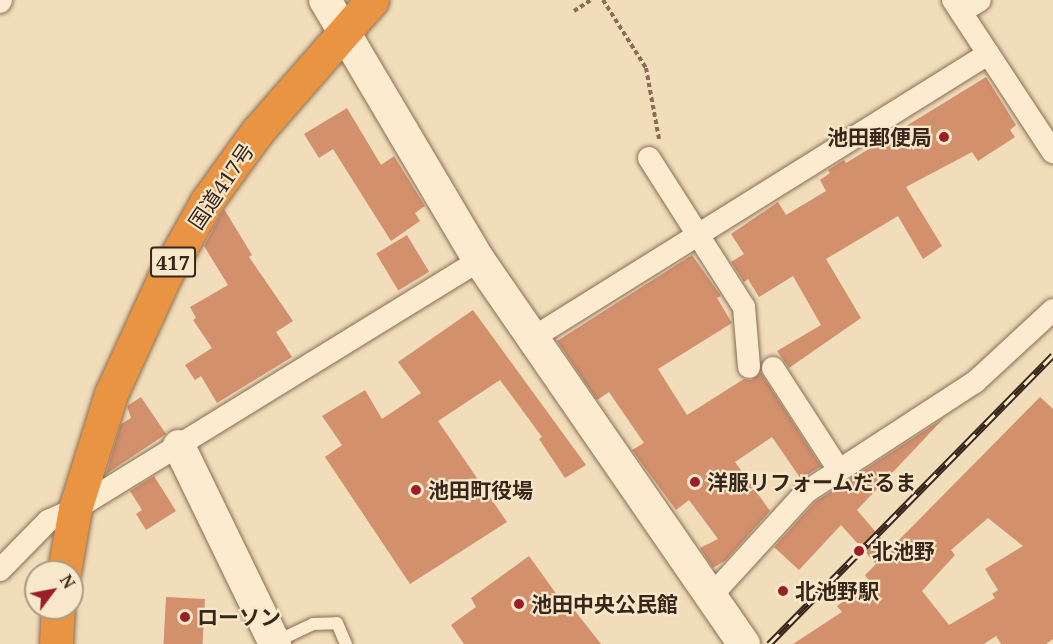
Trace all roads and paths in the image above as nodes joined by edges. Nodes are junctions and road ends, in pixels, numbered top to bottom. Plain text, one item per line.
1 (325, 0) edge
2 (372, 0) edge
3 (591, 0) edge
4 (603, 0) edge
5 (980, 0) edge
6 (957, 6) edge
7 (574, 11) dead end
8 (343, 32) junction
9 (988, 54) junction
10 (1053, 152) edge
11 (652, 163) joint
12 (698, 235) junction
13 (479, 260) junction
14 (1053, 310) edge
15 (531, 339) junction
16 (749, 367) dead end
17 (773, 368) dead end
18 (179, 446) junction
19 (839, 470) junction
20 (75, 509) junction
21 (66, 560) edge
22 (0, 570) edge
23 (711, 597) junction
24 (57, 620) edge
25 (275, 643) edge
26 (56, 644) edge
27 (346, 644) edge
28 (744, 644) edge

1 - 8 street
2 - 8 highway, 国道417号 / 417
3 - 7 path
4 - 11 path
5 - 6 street
6 - 9 street
8 - 13 street
8 - 20 highway, 国道417号 / 417
9 - 10 street
9 - 12 street
11 - 12 street
12 - 15 street
12 - 16 street
13 - 15 street
13 - 18 street
14 - 19 street
15 - 23 street
17 - 19 street
18 - 20 street
18 - 25 street
19 - 23 street
20 - 21 highway, 国道417号 / 417
20 - 22 street
23 - 28 street
24 - 26 highway
25 - 27 lane

